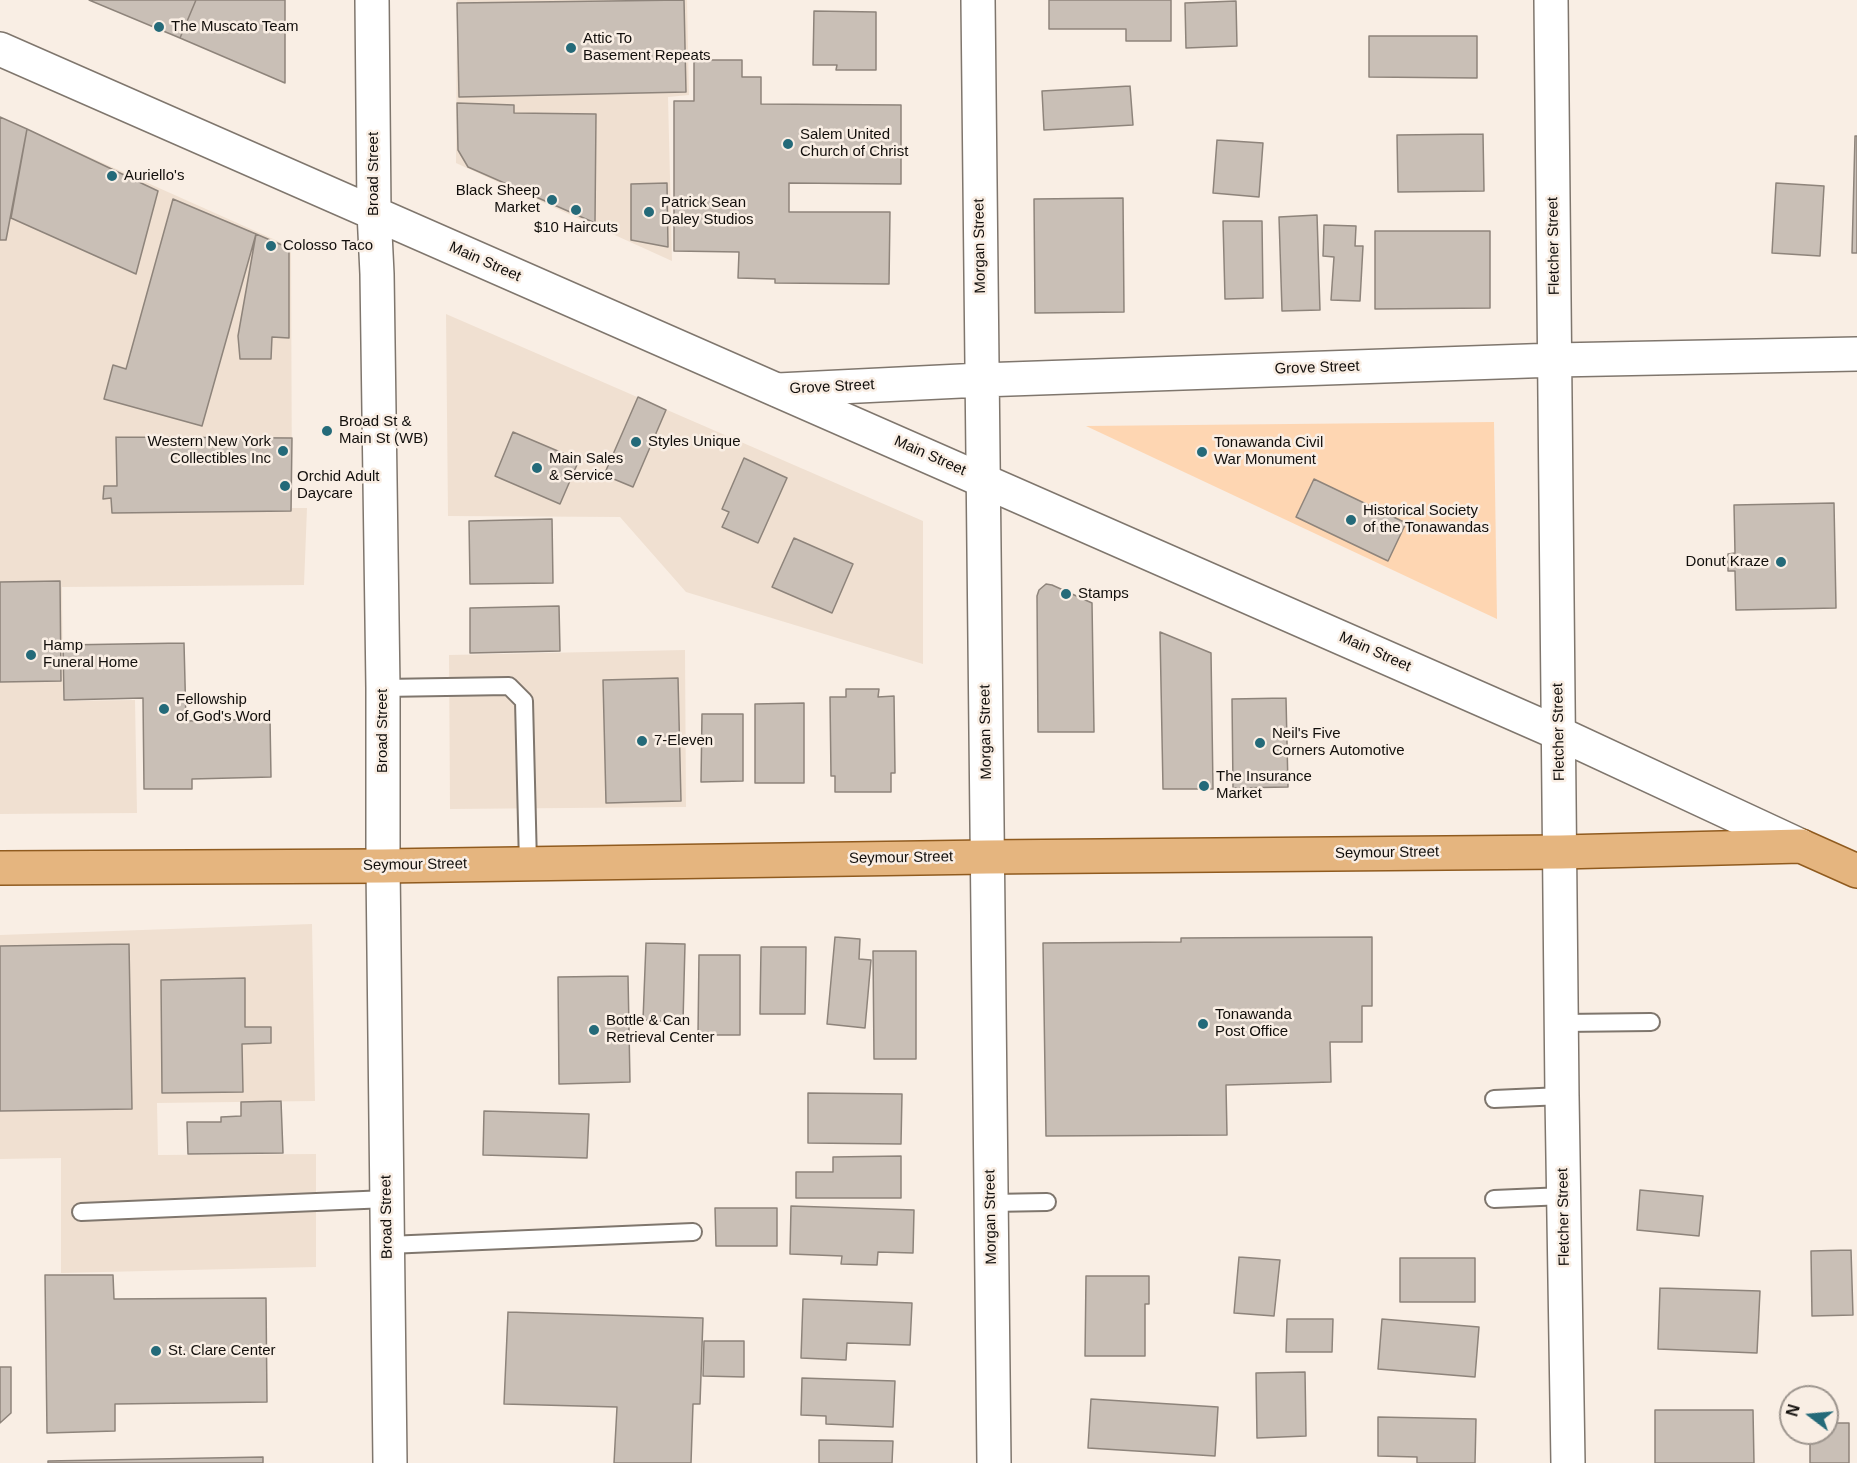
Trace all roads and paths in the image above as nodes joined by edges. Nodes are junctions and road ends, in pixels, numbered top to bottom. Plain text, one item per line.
1 (372, 0) edge
2 (978, 0) edge
3 (1551, 0) edge
4 (0, 49) edge
5 (374, 212) junction
6 (1857, 354) edge
7 (1556, 360) junction
8 (981, 380) junction
9 (778, 390) junction
10 (983, 479) junction
11 (383, 688) junction
12 (1558, 733) junction
13 (1801, 846) junction
14 (1561, 852) junction
15 (987, 857) junction
16 (528, 864) junction
17 (383, 866) junction
18 (0, 868) edge
19 (1857, 871) edge
20 (1651, 1022) dead end
21 (1563, 1023) junction
22 (1562, 1096) junction
23 (1494, 1099) dead end
24 (1564, 1196) junction
25 (387, 1199) junction
26 (1494, 1199) dead end
27 (1047, 1202) dead end
28 (991, 1203) junction
29 (81, 1212) dead end
30 (693, 1232) dead end
31 (388, 1245) junction
32 (390, 1463) edge
33 (994, 1463) edge
34 (1568, 1463) edge

1 - 5 street, Broad Street
2 - 8 street, Morgan Street
3 - 7 street, Fletcher Street
4 - 5 street, Main Street
5 - 9 street, Main Street
5 - 11 street, Broad Street
6 - 7 street, Grove Street
7 - 8 street, Grove Street
7 - 12 street, Fletcher Street
8 - 9 street, Grove Street
8 - 10 street, Morgan Street
9 - 10 street, Main Street
10 - 12 street, Main Street
10 - 15 street, Morgan Street
11 - 16 lane
11 - 17 street, Broad Street
12 - 13 street, Main Street
12 - 14 street, Fletcher Street
13 - 14 main road, Seymour Street
13 - 19 main road, Main Street
14 - 15 main road, Seymour Street
14 - 21 street, Fletcher Street
15 - 16 main road, Seymour Street
15 - 28 street, Morgan Street
16 - 17 main road, Seymour Street
17 - 18 main road, Seymour Street
17 - 25 street, Broad Street
20 - 21 lane
21 - 22 street, Fletcher Street
22 - 23 lane
22 - 24 street, Fletcher Street
24 - 26 lane
24 - 34 street, Fletcher Street
25 - 29 lane
25 - 31 street, Broad Street
27 - 28 lane
28 - 33 street, Morgan Street
30 - 31 lane
31 - 32 street, Broad Street

